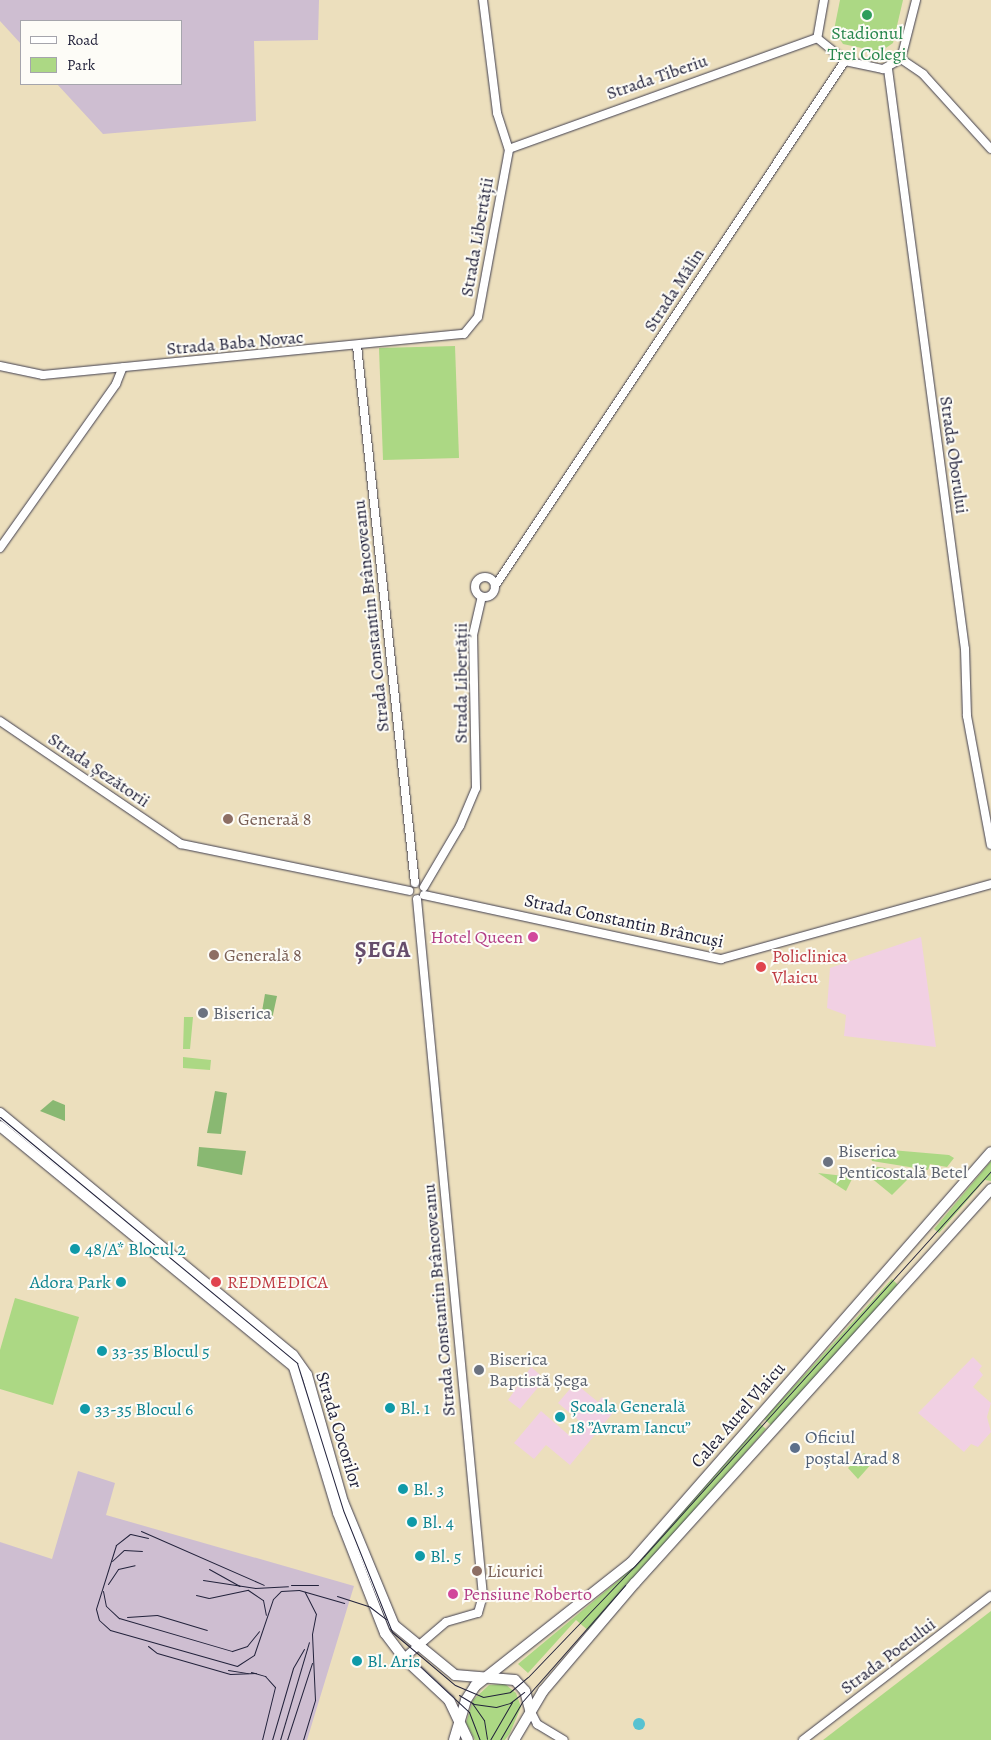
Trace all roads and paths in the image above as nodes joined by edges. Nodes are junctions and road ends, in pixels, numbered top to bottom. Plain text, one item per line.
1 (483, 0) edge
2 (824, 0) edge
3 (916, 0) edge
4 (817, 38) junction
5 (901, 59) junction
6 (845, 61) junction
7 (888, 69) junction
8 (509, 149) junction
9 (991, 149) edge
10 (471, 328) joint
11 (357, 346) junction
12 (0, 366) edge
13 (123, 367) junction
14 (0, 548) edge
15 (495, 586) junction
16 (482, 597) junction
17 (0, 721) edge
18 (991, 845) edge
19 (415, 883) junction
20 (991, 884) edge
21 (409, 890) junction
22 (422, 893) junction
23 (0, 1113) edge
24 (0, 1126) edge
25 (991, 1152) edge
26 (991, 1189) edge
27 (991, 1596) edge
28 (419, 1649) junction
29 (407, 1657) junction
30 (488, 1675) junction
31 (530, 1710) junction
32 (459, 1723) junction
33 (454, 1740) edge
34 (468, 1740) edge
35 (514, 1740) edge
36 (564, 1740) edge
37 (803, 1740) edge

1 - 8 street
2 - 4 street
3 - 5 street
4 - 6 street
4 - 8 street, Strada Tiberiu
5 - 7 street
5 - 9 street
6 - 7 street
6 - 15 street, Strada Mălin
7 - 18 street, Strada Oborului
8 - 10 street, Strada Libertății
10 - 11 street, Strada Baba Novac
11 - 13 street, Strada Baba Novac
11 - 19 street, Strada Constantin Brâncoveanu
12 - 13 street, Strada Baba Novac
13 - 14 street
15 - 16 street
15 - 16 street
16 - 22 street, Strada Libertății
17 - 21 street, Strada Șezătorii
19 - 21 street
19 - 22 street, Strada Constantin Brâncuși
20 - 22 street, Strada Constantin Brâncuși
21 - 22 street
22 - 28 street, Strada Constantin Brâncoveanu
23 - 28 main road, Strada Cocorilor
24 - 29 main road, Strada Cocorilor
25 - 30 main road, Calea Aurel Vlaicu
26 - 31 main road, Calea Aurel Vlaicu
27 - 37 street, Strada Poetului
28 - 29 street, Strada Constantin Brâncoveanu
28 - 30 main road, Strada Cocorilor
29 - 32 main road, Strada Cocorilor
30 - 31 main road
30 - 32 main road, Calea Aurel Vlaicu
31 - 35 main road, Calea Aurel Vlaicu
31 - 36 street
32 - 33 main road, Calea Aurel Vlaicu
32 - 34 main road

